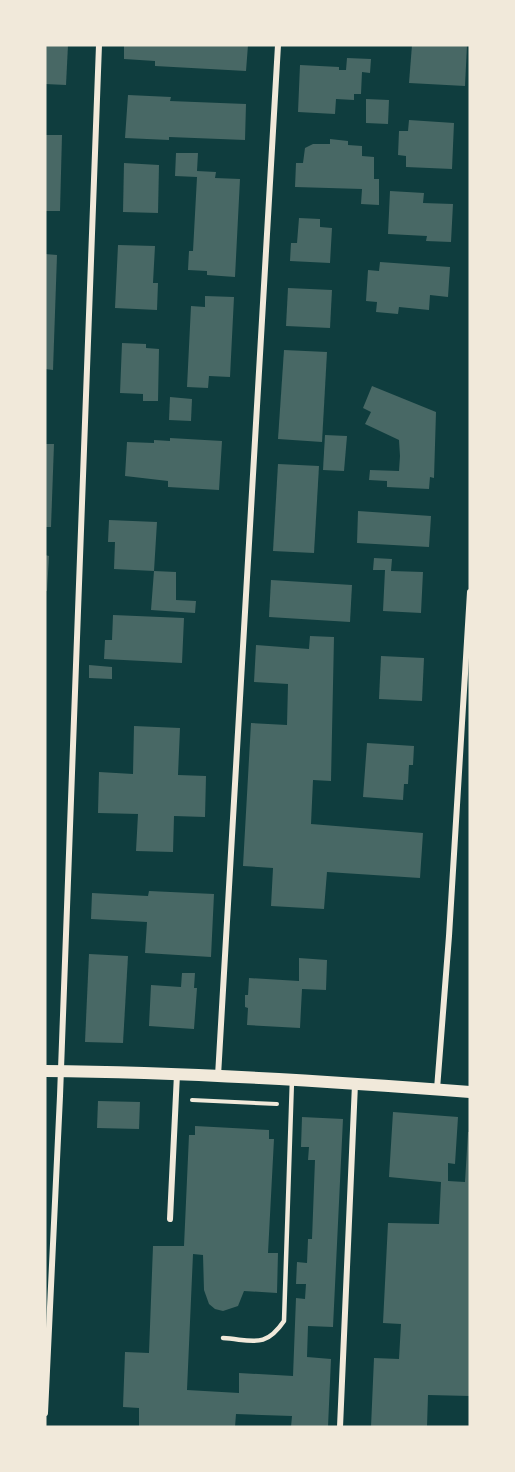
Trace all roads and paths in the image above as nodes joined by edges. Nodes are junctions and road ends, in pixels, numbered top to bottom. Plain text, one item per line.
1 (99, 45) edge
2 (278, 45) edge
3 (470, 592) edge
4 (45, 1071) edge
5 (60, 1072) junction
6 (177, 1074) junction
7 (218, 1077) junction
8 (292, 1079) junction
9 (355, 1083) junction
10 (437, 1089) junction
11 (470, 1092) edge
12 (175, 1099) junction
13 (292, 1105) junction
14 (170, 1219) dead end
15 (223, 1338) dead end
16 (45, 1413) edge
17 (340, 1427) edge

1 - 5 street
2 - 7 street
3 - 10 street
4 - 5 main road
5 - 6 main road
5 - 16 street
6 - 7 main road
6 - 12 street
7 - 8 main road
8 - 9 main road
8 - 13 lane
9 - 10 main road
9 - 17 street
10 - 11 main road
12 - 13 path
12 - 14 street
13 - 15 lane

